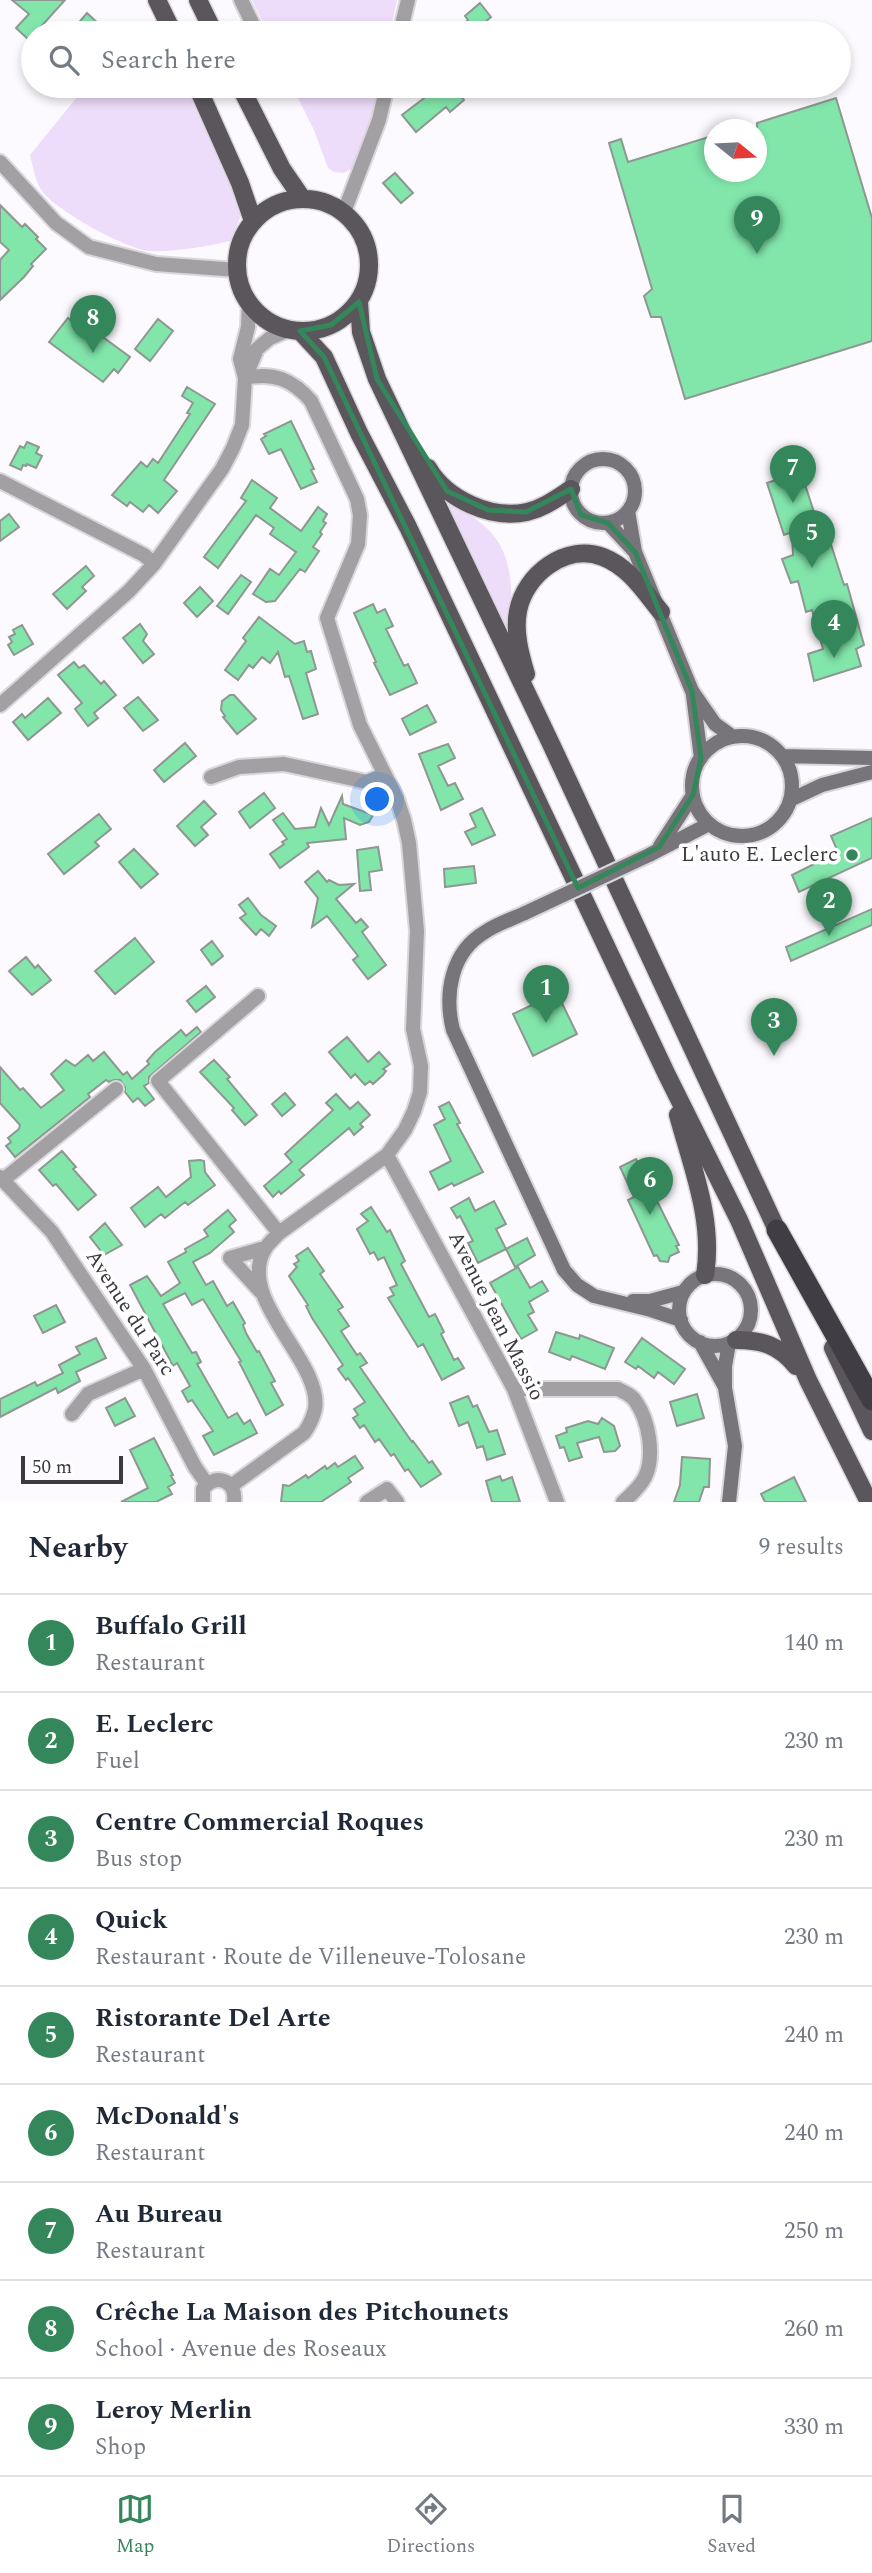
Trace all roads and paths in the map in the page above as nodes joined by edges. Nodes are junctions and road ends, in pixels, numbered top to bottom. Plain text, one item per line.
1 (158, 0) edge
2 (198, 0) edge
3 (241, 0) edge
4 (408, 0) edge
5 (168, 21) edge
6 (208, 21) edge
7 (251, 21) edge
8 (403, 21) edge
9 (202, 98) edge
10 (246, 98) edge
11 (384, 98) edge
12 (0, 162) edge
13 (302, 198) junction
14 (344, 212) junction
15 (253, 221) junction
16 (237, 270) junction
17 (359, 302) junction
18 (249, 303) junction
19 (294, 330) junction
20 (246, 378) junction
21 (377, 379) junction
22 (0, 481) edge
23 (571, 489) junction
24 (628, 511) junction
25 (608, 523) junction
26 (635, 552) junction
27 (154, 564) junction
28 (661, 612) junction
29 (692, 691) junction
30 (0, 705) edge
31 (733, 737) junction
32 (552, 746) junction
33 (782, 756) junction
34 (701, 758) junction
35 (872, 758) edge
36 (872, 772) edge
37 (383, 775) junction
38 (211, 777) dead end
39 (693, 795) junction
40 (790, 800) junction
41 (709, 824) junction
42 (654, 851) junction
43 (258, 996) dead end
44 (666, 1073) junction
45 (116, 1089) dead end
46 (387, 1156) junction
47 (2, 1178) edge
48 (777, 1230) junction
49 (279, 1233) junction
50 (265, 1248) junction
51 (705, 1275) junction
52 (261, 1292) junction
53 (683, 1292) junction
54 (614, 1302) junction
55 (681, 1320) junction
56 (732, 1341) junction
57 (700, 1342) junction
58 (144, 1368) junction
59 (808, 1380) junction
60 (725, 1388) junction
61 (514, 1389) junction
62 (872, 1400) edge
63 (72, 1414) dead end
64 (872, 1431) edge
65 (207, 1484) junction
66 (231, 1486) junction
67 (202, 1502) edge
68 (234, 1502) edge
69 (367, 1502) edge
70 (397, 1502) edge
71 (556, 1502) edge
72 (623, 1502) edge
73 (729, 1502) edge
74 (869, 1502) edge

1 - 5 main road
2 - 6 main road
3 - 7 street
4 - 8 street
9 - 15 main road
10 - 13 main road
11 - 14 street
12 - 16 street
13 - 14 main road
13 - 15 main road
14 - 17 main road
15 - 16 main road
16 - 18 main road
17 - 19 main road
17 - 21 main road
18 - 19 main road
18 - 20 street
19 - 20 street
19 - 44 main road
20 - 27 street
20 - 37 street
21 - 23 main road
21 - 32 main road
22 - 27 street
23 - 24 street
23 - 25 street
24 - 25 street
24 - 26 street
25 - 26 street
26 - 28 street
27 - 30 street
28 - 29 street
28 - 32 main road
29 - 31 street
29 - 34 street
31 - 33 street
31 - 34 street
32 - 48 main road
33 - 35 street
33 - 40 street
34 - 39 street
36 - 40 street
37 - 38 street
37 - 46 street
39 - 41 street
39 - 42 street
40 - 41 street
41 - 42 street
42 - 54 street, bridge
43 - 49 street
44 - 51 main road
44 - 59 main road
45 - 47 street
46 - 49 street
46 - 61 street, Avenue Jean Massio
47 - 58 street, Avenue du Parc
48 - 62 highway
48 - 64 main road
49 - 50 street
50 - 52 street
50 - 52 street
51 - 53 street
51 - 56 street
52 - 66 street
53 - 54 street
53 - 55 street
54 - 55 street
55 - 57 street
56 - 57 street
56 - 59 main road
56 - 60 street
57 - 60 street
58 - 63 street
58 - 65 street, Avenue du Parc
59 - 74 main road
60 - 73 street
61 - 71 street, Avenue Jean Massio
61 - 72 street
65 - 66 street
65 - 67 street
66 - 68 street
69 - 70 street

